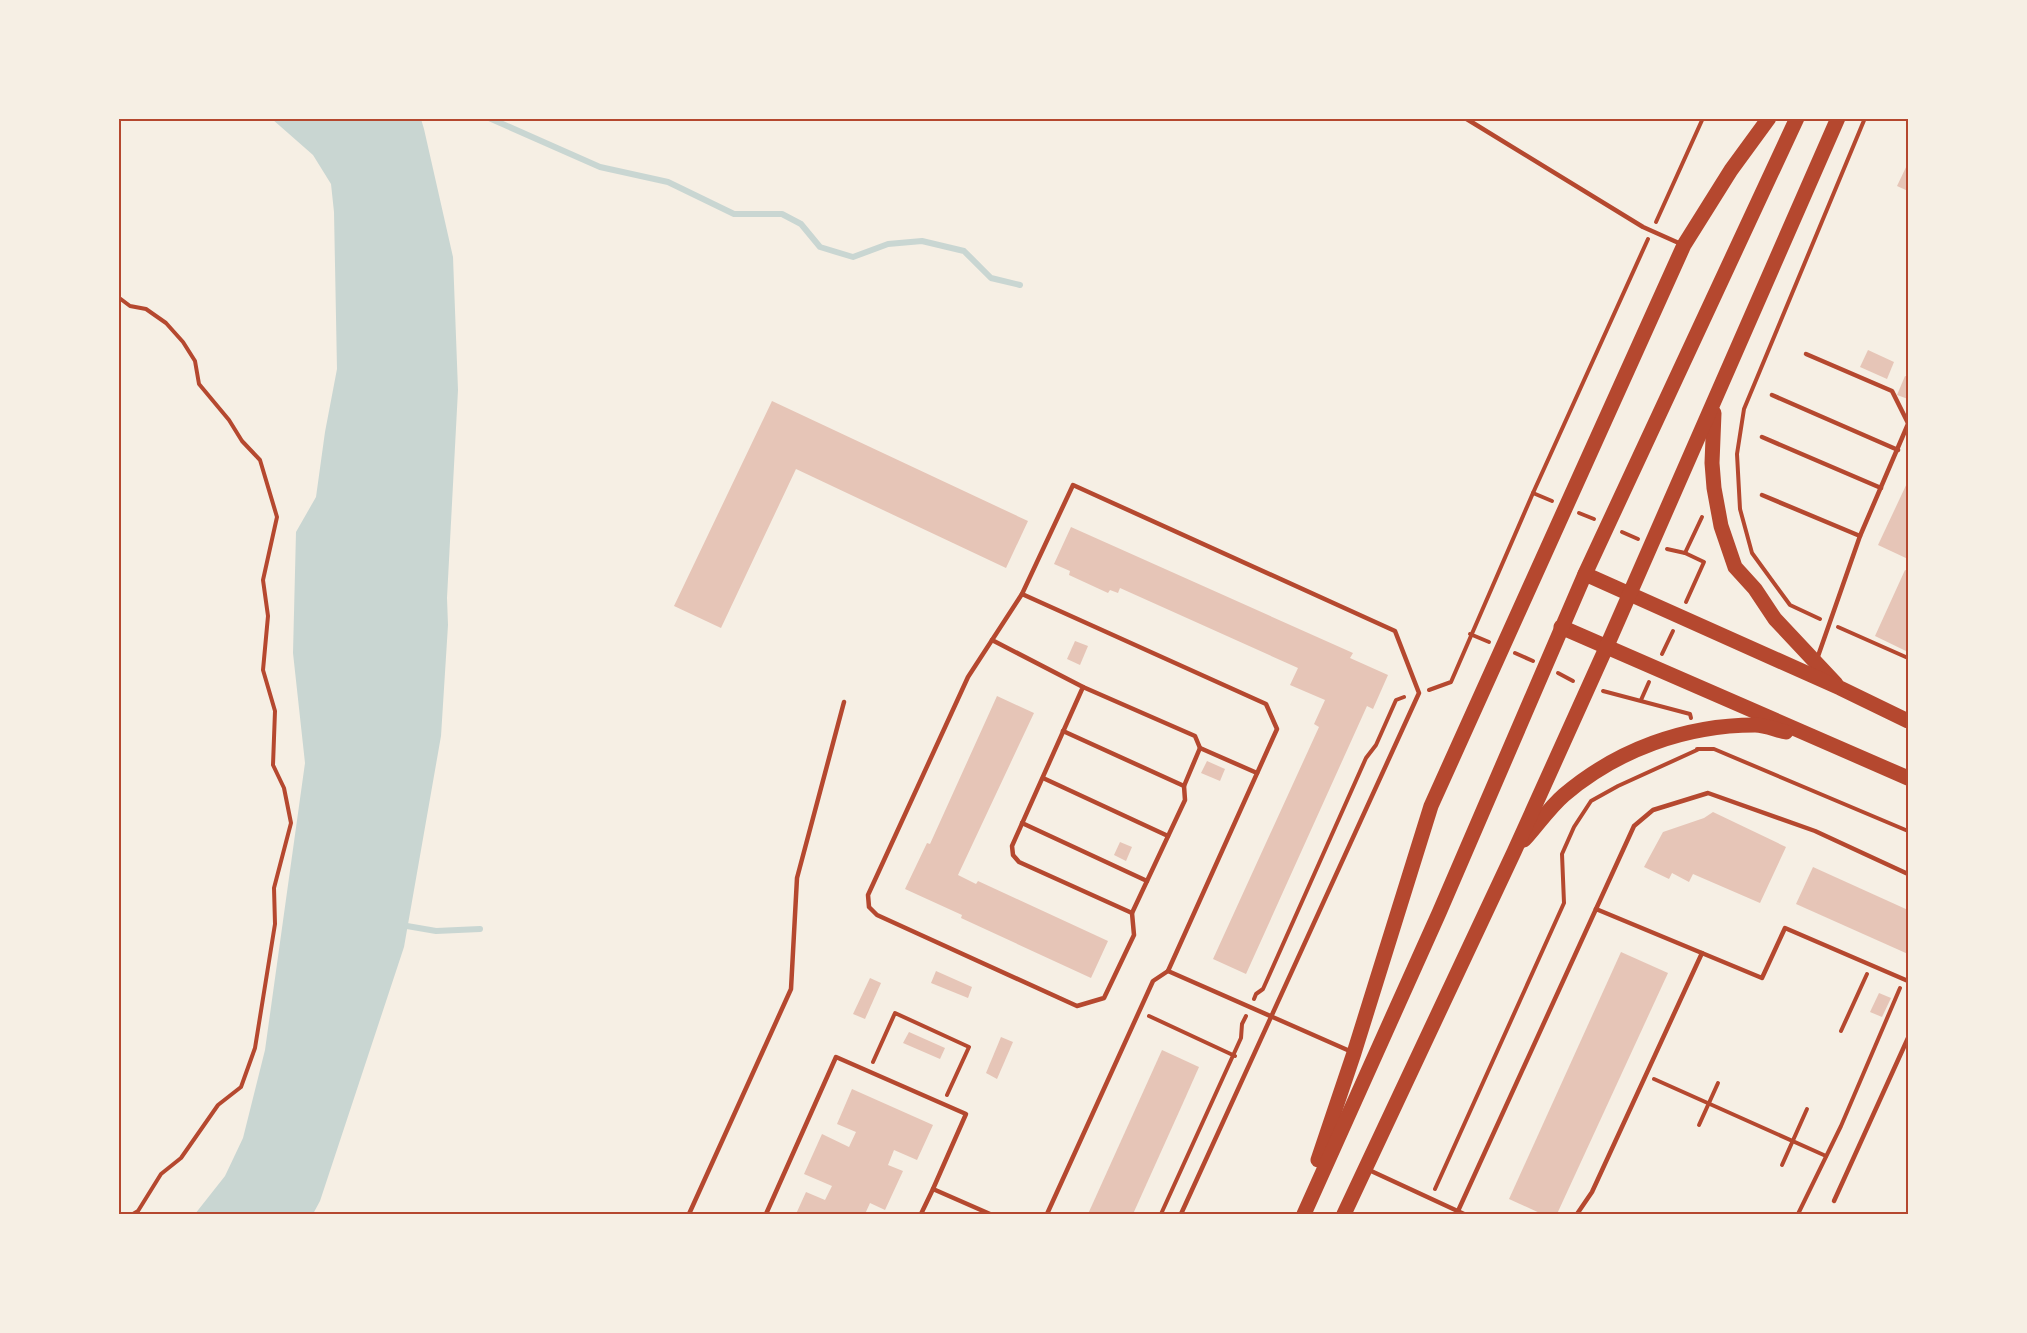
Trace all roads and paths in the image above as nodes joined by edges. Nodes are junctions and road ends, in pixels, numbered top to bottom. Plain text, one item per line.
1 (1465, 118) edge
2 (1703, 118) edge
3 (1769, 118) edge
4 (1797, 118) edge
5 (1838, 118) edge
6 (1652, 231) junction
7 (1684, 245) junction
8 (118, 297) edge
9 (1806, 354) dead end
10 (1772, 395) dead end
11 (1714, 406) junction
12 (1908, 424) edge
13 (1762, 436) dead end
14 (1898, 450) junction
15 (1881, 488) junction
16 (1762, 495) dead end
17 (1860, 536) junction
18 (1585, 574) junction
19 (1022, 594) junction
20 (1630, 595) junction
21 (1561, 627) junction
22 (992, 640) junction
23 (1606, 648) junction
24 (1816, 662) junction
25 (1083, 687) junction
26 (1840, 688) junction
27 (1419, 693) junction
28 (844, 702) dead end
29 (1908, 721) edge
30 (1063, 731) junction
31 (1823, 740) junction
32 (1200, 748) junction
33 (1697, 750) dead end
34 (1257, 773) junction
35 (1043, 778) junction
36 (1908, 778) edge
37 (1184, 786) junction
38 (1022, 824) junction
39 (1168, 836) junction
40 (1514, 852) junction
41 (1908, 874) edge
42 (1147, 881) junction
43 (1596, 909) junction
44 (1132, 913) junction
45 (1702, 953) junction
46 (1871, 965) junction
47 (1168, 971) junction
48 (1906, 980) edge
49 (1250, 1008) junction
50 (1138, 1011) junction
51 (1270, 1017) junction
52 (1841, 1031) dead end
53 (1908, 1038) edge
54 (1354, 1053) junction
55 (1233, 1055) junction
56 (1249, 1062) junction
57 (868, 1071) junction
58 (1646, 1075) junction
59 (1718, 1083) dead end
60 (943, 1104) junction
61 (1709, 1104) junction
62 (1807, 1109) dead end
63 (1699, 1125) dead end
64 (1793, 1141) junction
65 (1826, 1156) junction
66 (1782, 1165) dead end
67 (1365, 1168) junction
68 (933, 1189) junction
69 (1431, 1199) junction
70 (1834, 1201) dead end
71 (1458, 1211) junction
72 (133, 1215) edge
73 (689, 1215) edge
74 (766, 1215) edge
75 (921, 1215) edge
76 (990, 1215) edge
77 (1047, 1215) edge
78 (1161, 1215) edge
79 (1181, 1215) edge
80 (1298, 1215) edge
81 (1304, 1215) edge
82 (1344, 1215) edge
83 (1464, 1215) edge
84 (1577, 1215) edge
85 (1798, 1215) edge

1 - 6 lane
2 - 6 path
3 - 7 main road
4 - 18 main road
5 - 11 main road
6 - 7 lane
6 - 27 path
7 - 54 main road
8 - 72 path
9 - 12 lane
10 - 14 lane
11 - 20 main road
11 - 24 main road
12 - 14 lane
13 - 15 lane
14 - 15 lane
15 - 17 lane
16 - 17 lane
17 - 24 lane
18 - 20 main road
18 - 21 main road
19 - 22 lane
19 - 27 lane
19 - 34 lane
20 - 23 main road
20 - 26 main road
21 - 23 main road
21 - 81 main road
22 - 25 lane
22 - 44 lane
23 - 31 main road
23 - 40 main road
24 - 26 main road
25 - 30 lane
25 - 32 lane
26 - 29 main road
27 - 49 path
27 - 51 lane
28 - 73 lane
30 - 35 lane
30 - 37 lane
31 - 36 main road
31 - 40 main road
32 - 34 lane
32 - 37 lane
33 - 69 path
34 - 47 lane
35 - 38 lane
35 - 39 lane
37 - 39 lane
38 - 42 lane
38 - 44 lane
39 - 42 lane
40 - 67 main road
41 - 43 lane
42 - 44 lane
43 - 45 lane
43 - 71 lane
45 - 46 lane
45 - 58 lane
46 - 48 lane
46 - 52 path
47 - 49 lane
47 - 50 lane
48 - 65 path
49 - 51 lane
49 - 55 path
50 - 55 path
50 - 77 lane
51 - 54 lane
51 - 56 lane
53 - 70 lane
54 - 80 main road
55 - 56 path
55 - 78 path
56 - 79 lane
57 - 60 lane
57 - 60 path
57 - 74 lane
58 - 61 path
58 - 84 lane
59 - 61 path
60 - 68 lane
61 - 63 path
61 - 64 path
62 - 64 path
64 - 65 path
64 - 66 path
65 - 85 path
67 - 69 lane
67 - 82 main road
68 - 75 lane
68 - 76 lane
69 - 71 lane
71 - 83 lane

